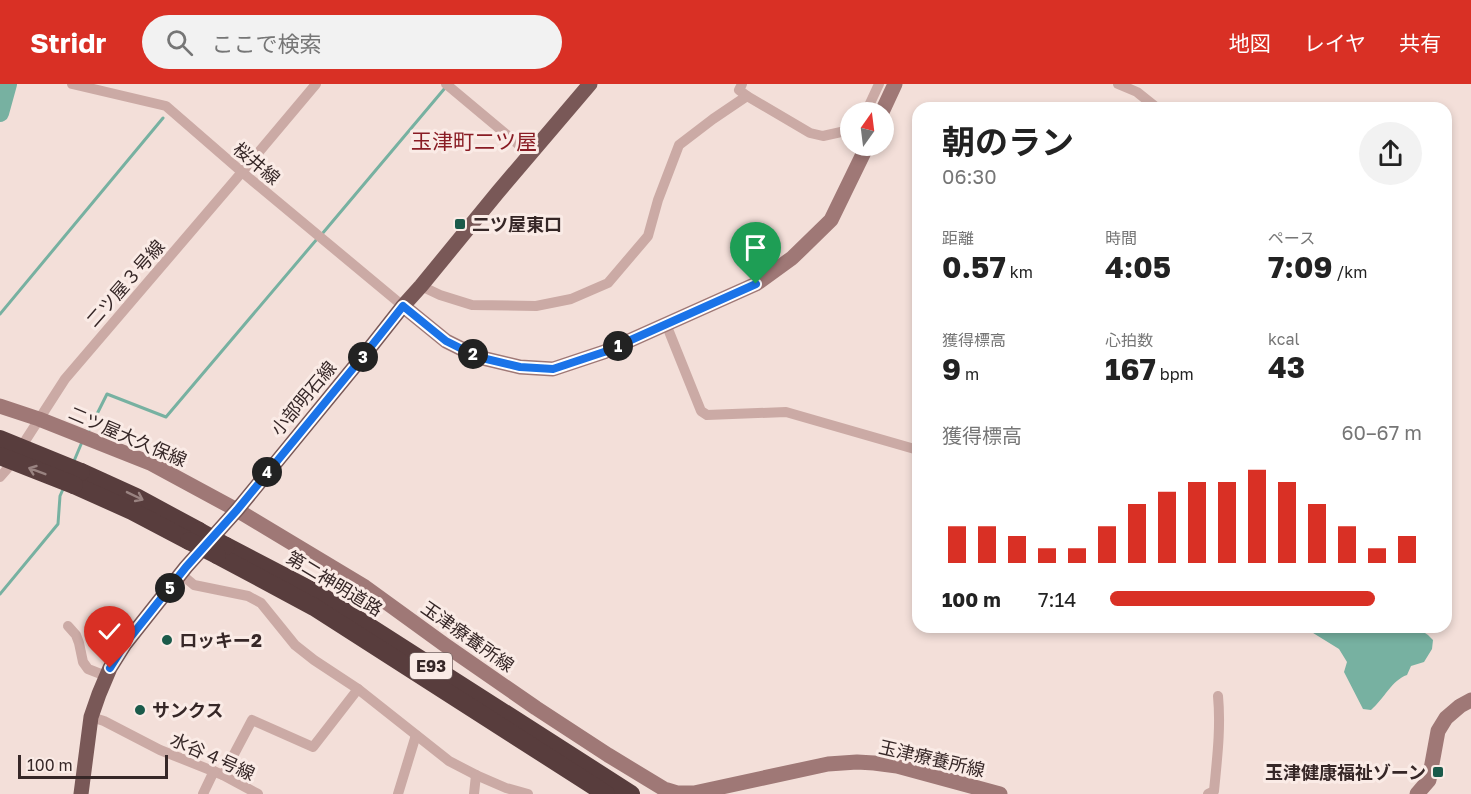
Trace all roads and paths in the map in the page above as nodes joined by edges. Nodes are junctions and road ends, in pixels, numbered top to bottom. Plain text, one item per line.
1 (72, 84) edge
2 (316, 84) edge
3 (590, 84) edge
4 (742, 84) edge
5 (879, 84) edge
6 (895, 84) edge
7 (1118, 84) edge
8 (448, 85) edge
9 (86, 86) edge
10 (747, 96) junction
11 (871, 102) edge
12 (887, 102) edge
13 (1150, 102) edge
14 (840, 132) edge
15 (531, 155) junction
16 (862, 156) edge
17 (242, 172) junction
18 (421, 286) junction
19 (403, 306) junction
20 (666, 324) junction
21 (0, 406) edge
22 (39, 419) junction
23 (0, 439) edge
24 (912, 448) edge
25 (0, 456) edge
26 (0, 477) edge
27 (78, 479) junction
28 (237, 510) junction
29 (222, 550) junction
30 (181, 574) junction
31 (68, 626) dead end
32 (106, 676) junction
33 (358, 689) junction
34 (1218, 696) dead end
35 (1471, 700) edge
36 (91, 717) junction
37 (416, 735) junction
38 (219, 773) junction
39 (476, 775) junction
40 (677, 793) edge
41 (81, 794) edge
42 (203, 794) edge
43 (258, 794) edge
44 (398, 794) edge
45 (474, 794) edge
46 (528, 794) edge
47 (606, 794) edge
48 (631, 794) edge
49 (1000, 794) edge
50 (1208, 794) edge
51 (1417, 794) edge

1 - 9 street, 桜井線
2 - 17 street, 二ツ屋３号線
3 - 15 main road, 小部明石線
4 - 10 street
5 - 11 street
6 - 12 street
7 - 13 street
8 - 15 street
9 - 17 street, 桜井線
10 - 14 street
10 - 18 street
15 - 18 main road, 小部明石線
16 - 20 street
17 - 19 street, 桜井線
17 - 22 street, 二ツ屋３号線
18 - 19 main road, 小部明石線
19 - 20 street
19 - 28 main road, 小部明石線
20 - 24 street
21 - 22 street, 二ツ屋大久保線
22 - 26 street, 二ツ屋３号線
22 - 28 street, 二ツ屋大久保線
23 - 27 highway, 第二神明道路 / E93, bridge
27 -> 25 highway, 第二神明道路 / E93, bridge
27 - 29 highway, 第二神明道路 / E93, bridge
28 - 30 main road, 小部明石線
28 - 40 street, 玉津療養所線
29 - 47 highway, 第二神明道路 / E93
29 - 48 highway, 第二神明道路 / E93
30 - 32 main road, 小部明石線
30 - 33 street
31 - 32 street
32 - 36 main road, 小部明石線
33 - 37 street
33 - 38 street
34 - 50 street
35 - 51 street
36 - 38 street, 水谷４号線
36 - 41 main road, 小部明石線
37 - 39 street
37 - 44 street
38 - 42 street
38 - 43 street, 水谷４号線
39 - 45 street
39 - 46 street
40 - 49 street, 玉津療養所線

